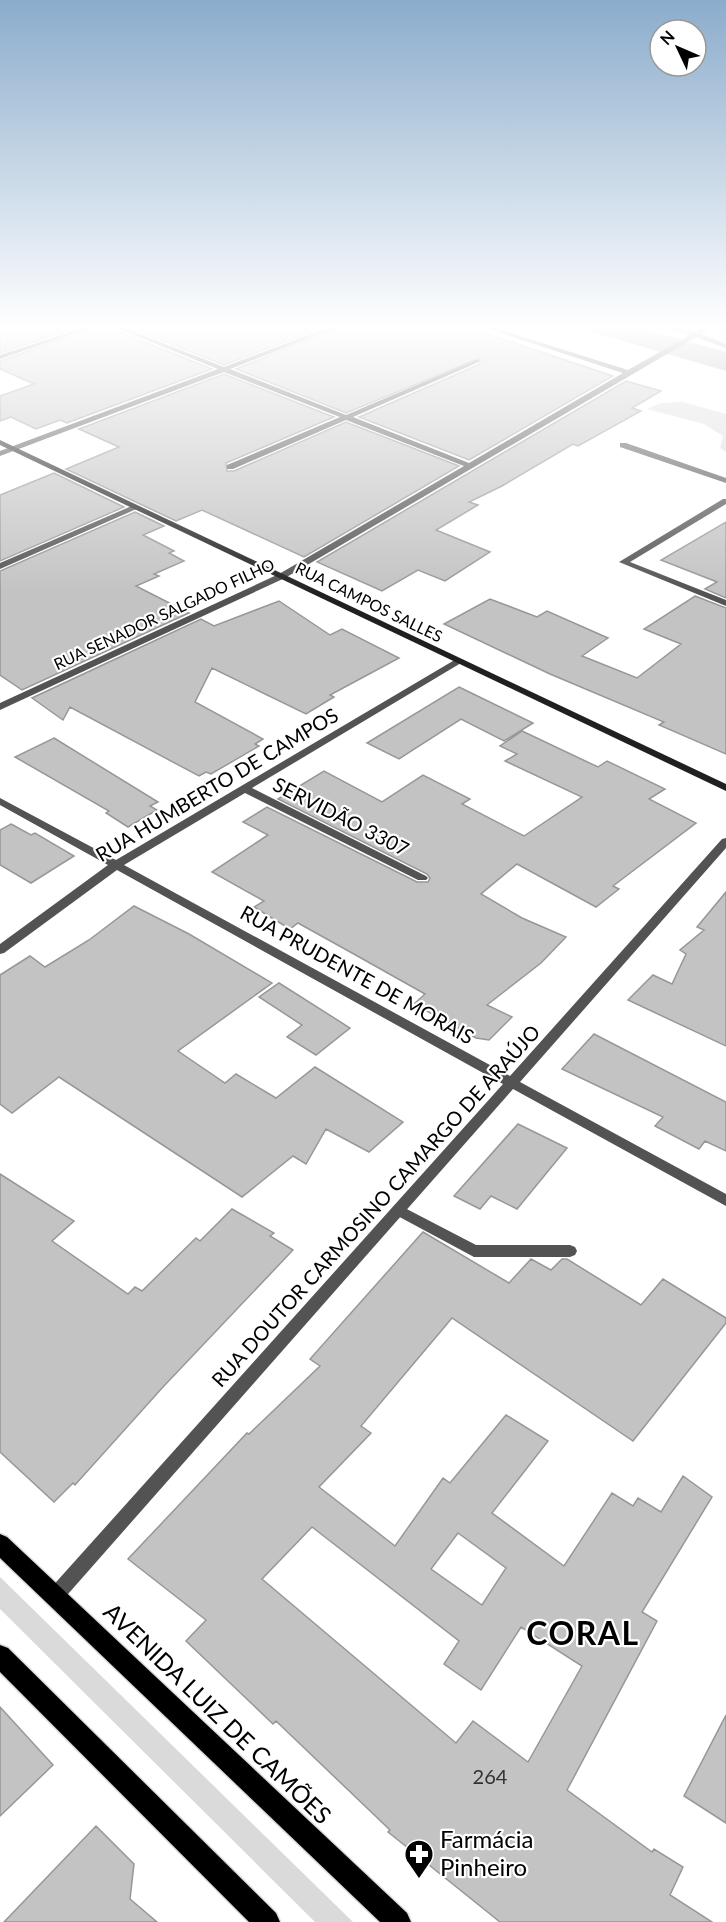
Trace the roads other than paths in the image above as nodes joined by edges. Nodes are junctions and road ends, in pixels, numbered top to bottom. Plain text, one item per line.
1 (99, 415) edge
2 (339, 415) edge
3 (350, 415) edge
4 (558, 415) edge
5 (345, 417) junction
6 (0, 442) edge
7 (623, 445) dead end
8 (12, 447) junction
9 (0, 453) edge
10 (470, 466) junction
11 (230, 467) dead end
12 (726, 481) edge
13 (726, 501) edge
14 (137, 507) junction
15 (0, 566) edge
16 (282, 576) junction
17 (726, 603) edge
18 (458, 661) junction
19 (0, 707) edge
20 (244, 788) junction
21 (726, 789) edge
22 (0, 801) edge
23 (726, 841) edge
24 (116, 865) junction
25 (422, 878) dead end
26 (0, 950) edge
27 (512, 1082) junction
28 (726, 1201) edge
29 (399, 1210) junction
30 (570, 1251) dead end
31 (0, 1544) edge
32 (56, 1596) junction
33 (0, 1656) edge
34 (267, 1922) edge
35 (398, 1922) edge

1 - 8 street
2 - 5 street
3 - 5 street
4 - 10 street, RUA SENADOR SALGADO FILHO
5 - 10 street
5 - 11 street
6 - 8 main road, RUA CAMPOS SALLES
7 - 12 street
8 - 9 street
8 - 14 main road, RUA CAMPOS SALLES
10 - 16 street, RUA SENADOR SALGADO FILHO
13 - 17 street
14 - 15 street
14 - 16 main road, RUA CAMPOS SALLES
16 - 18 main road, RUA CAMPOS SALLES
16 - 19 street, RUA SENADOR SALGADO FILHO
18 - 20 street, RUA HUMBERTO DE CAMPOS
18 - 21 main road, RUA CAMPOS SALLES
20 - 24 street, RUA HUMBERTO DE CAMPOS
20 - 25 street, SERVIDÃO 3307
22 - 24 street, RUA PRUDENTE DE MORAIS
23 - 27 street, RUA DOUTOR CARMOSINO CAMARGO DE ARAÚJO
24 - 26 street, RUA HUMBERTO DE CAMPOS
24 - 27 street, RUA PRUDENTE DE MORAIS
27 - 28 street, RUA PRUDENTE DE MORAIS
27 - 29 street, RUA DOUTOR CARMOSINO CAMARGO DE ARAÚJO
29 - 30 street
29 - 32 street, RUA DOUTOR CARMOSINO CAMARGO DE ARAÚJO
31 - 32 main road, AVENIDA LUIZ DE CAMÕES
32 - 35 main road, AVENIDA LUIZ DE CAMÕES
33 - 34 main road

